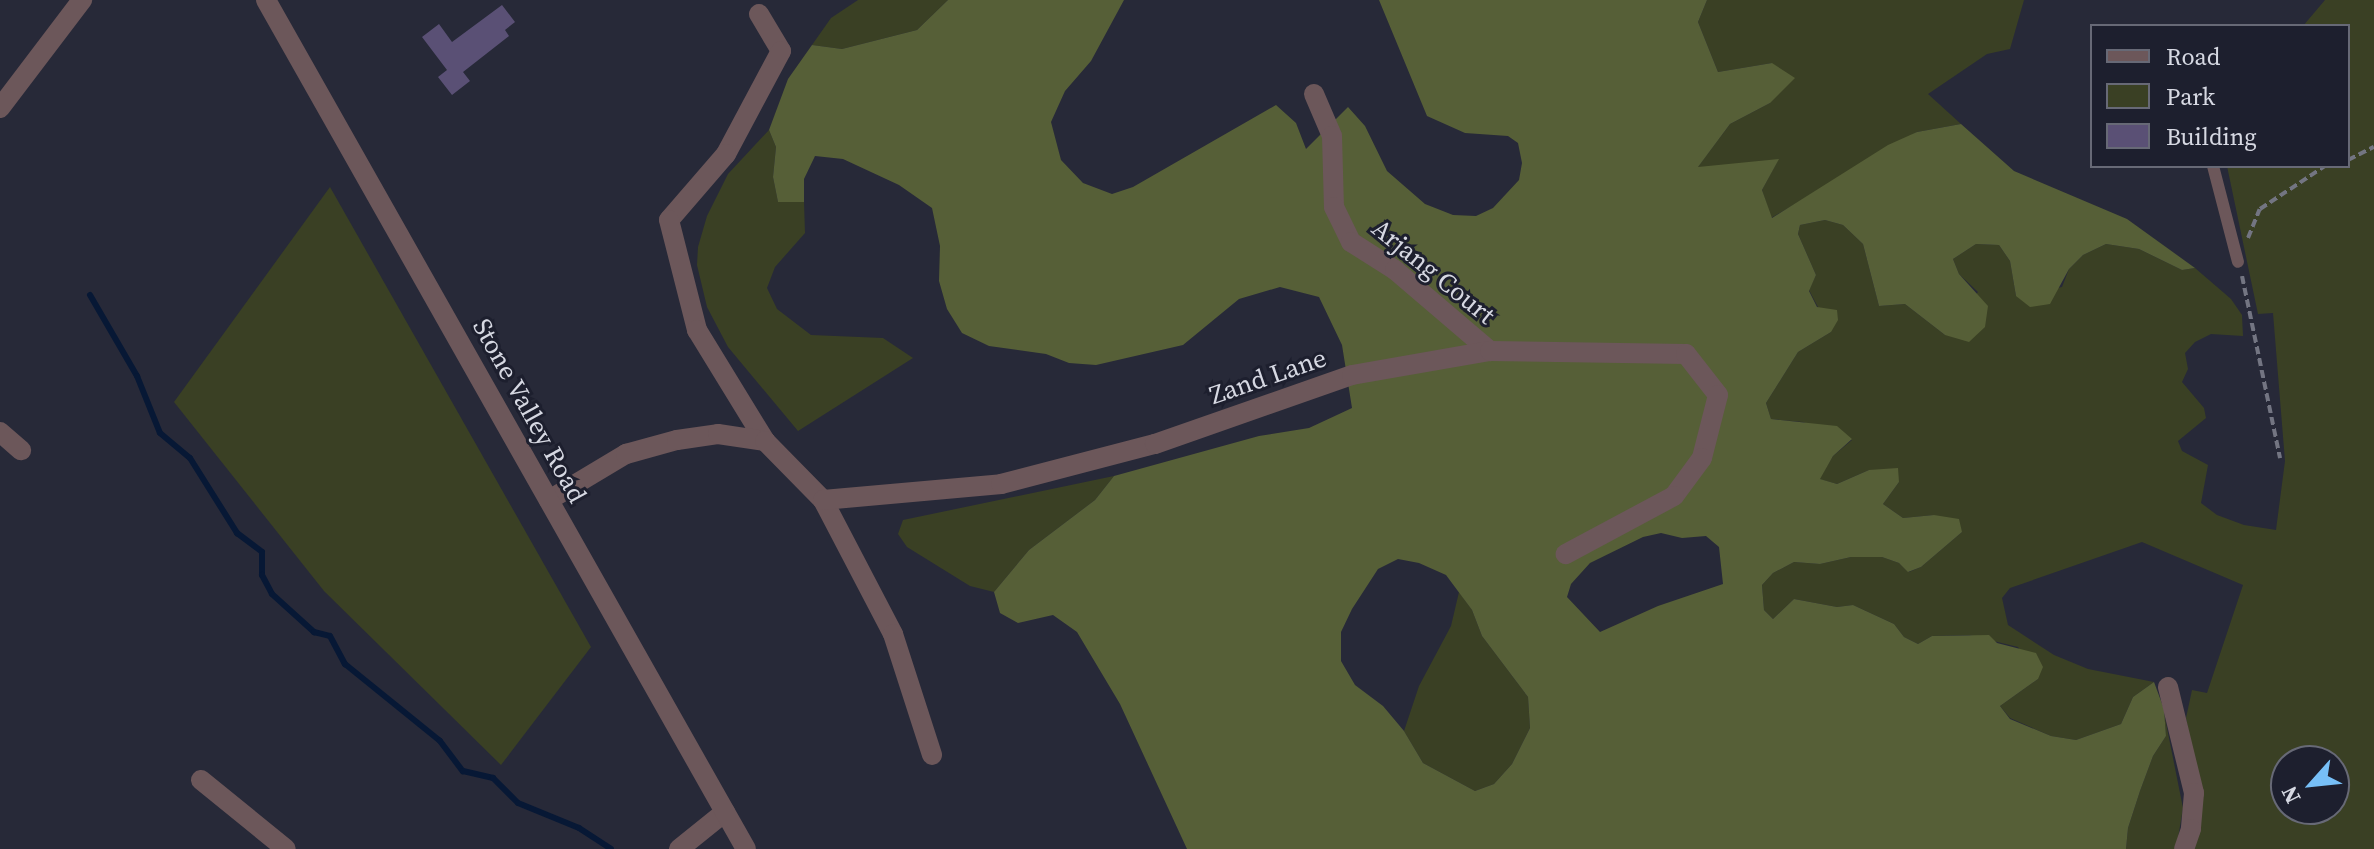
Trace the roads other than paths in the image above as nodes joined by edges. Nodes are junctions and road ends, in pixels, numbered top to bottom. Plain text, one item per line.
1 (82, 0) edge
2 (266, 0) edge
3 (759, 14) dead end
4 (1314, 94) dead end
5 (0, 108) edge
6 (2214, 168) edge
7 (2238, 262) road end
8 (1490, 351) junction
9 (0, 432) edge
10 (765, 441) junction
11 (21, 450) dead end
12 (549, 500) junction
13 (823, 500) junction
14 (1566, 554) dead end
15 (2168, 687) dead end
16 (932, 755) dead end
17 (201, 780) dead end
18 (725, 812) junction
19 (286, 849) edge
20 (679, 849) edge
21 (746, 849) edge
22 (2184, 849) edge

1 - 5 street
2 - 12 street, Stone Valley Road
3 - 10 street
4 - 8 street, Arjang Court
6 - 7 lane
8 - 13 street, Zand Lane
8 - 14 street, Zand Lane
9 - 11 street
10 - 12 street
10 - 13 street
12 - 18 street, Stone Valley Road
13 - 16 street
15 - 22 street
17 - 19 street
18 - 20 street
18 - 21 street, Stone Valley Road

